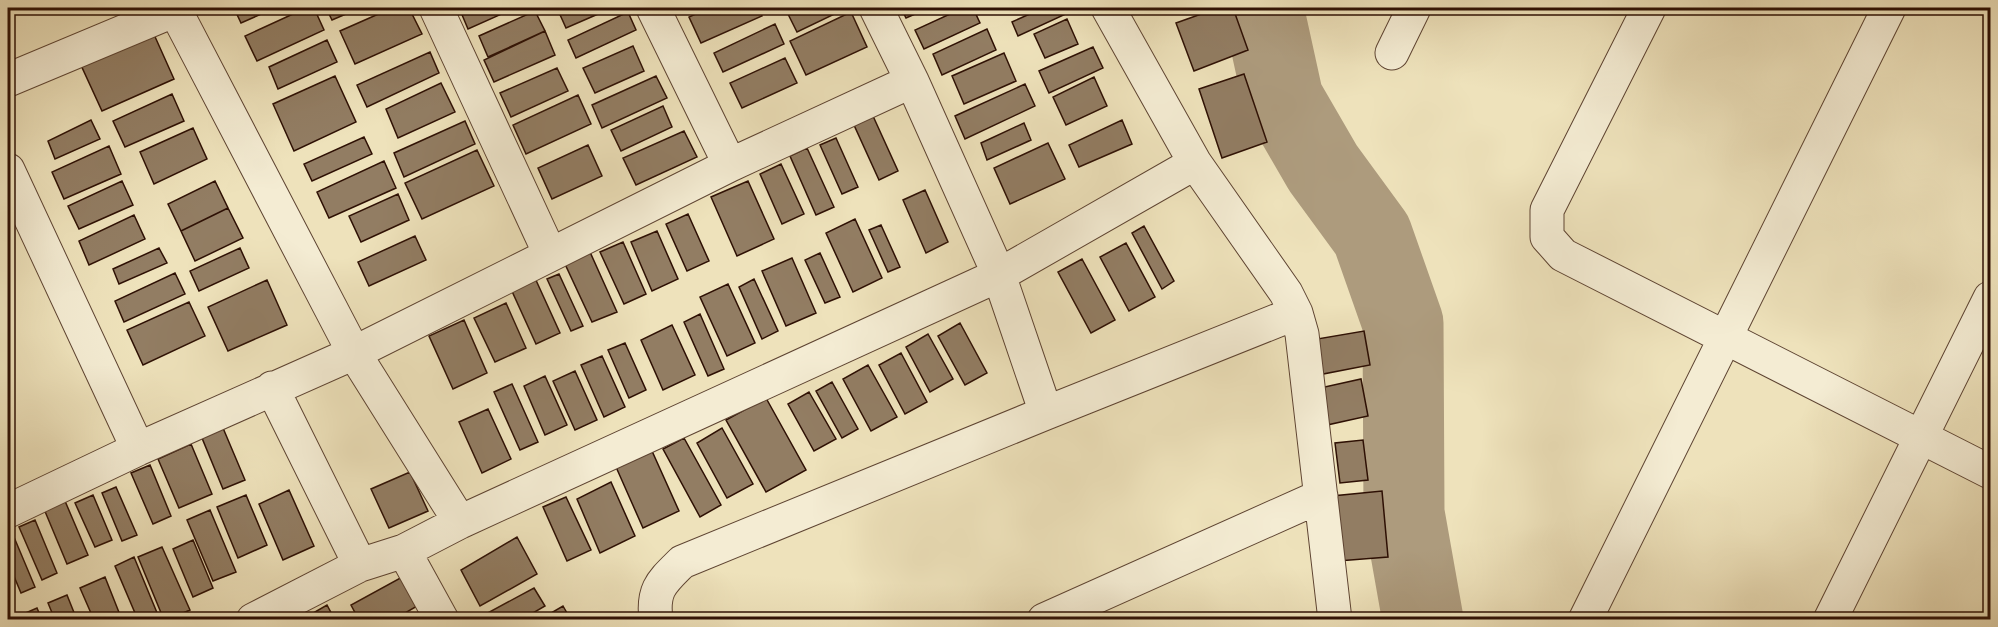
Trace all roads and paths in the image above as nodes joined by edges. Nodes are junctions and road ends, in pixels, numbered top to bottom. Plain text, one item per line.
1 (177, 8) edge
2 (436, 8) edge
3 (652, 8) edge
4 (876, 8) edge
5 (1108, 8) edge
6 (1414, 8) edge
7 (1648, 8) edge
8 (1889, 8) edge
9 (1392, 53) dead end
10 (8, 80) edge
11 (912, 81) junction
12 (1195, 163) junction
13 (730, 165) junction
14 (8, 170) edge
15 (550, 254) junction
16 (999, 275) junction
17 (1990, 298) edge
18 (1296, 313) junction
19 (1725, 338) junction
20 (354, 353) junction
21 (272, 388) junction
22 (1046, 413) junction
23 (1921, 437) junction
24 (138, 449) junction
25 (1990, 472) edge
26 (1321, 496) junction
27 (8, 511) edge
28 (460, 522) junction
29 (404, 551) junction
30 (360, 565) junction
31 (253, 620) edge
32 (442, 620) edge
33 (656, 620) edge
34 (1044, 620) edge
35 (1335, 620) edge
36 (1585, 620) edge
37 (1830, 620) edge

1 - 10 street
1 - 20 street
2 - 15 street
3 - 13 street
4 - 11 street
5 - 12 street
6 - 9 street
7 - 19 street
8 - 19 street
11 - 13 street
11 - 16 street
12 - 16 street
12 - 18 street
13 - 15 street
14 - 24 street
15 - 20 street
16 - 22 street
16 - 28 street
17 - 23 street
18 - 22 street
18 - 26 street
19 - 23 street
19 - 36 street
20 - 21 street
20 - 28 street
21 - 24 street
21 - 30 street
22 - 33 street
23 - 25 street
23 - 37 street
24 - 27 street
26 - 34 street
26 - 35 street
28 - 29 street
29 - 30 street
29 - 32 street
30 - 31 street

